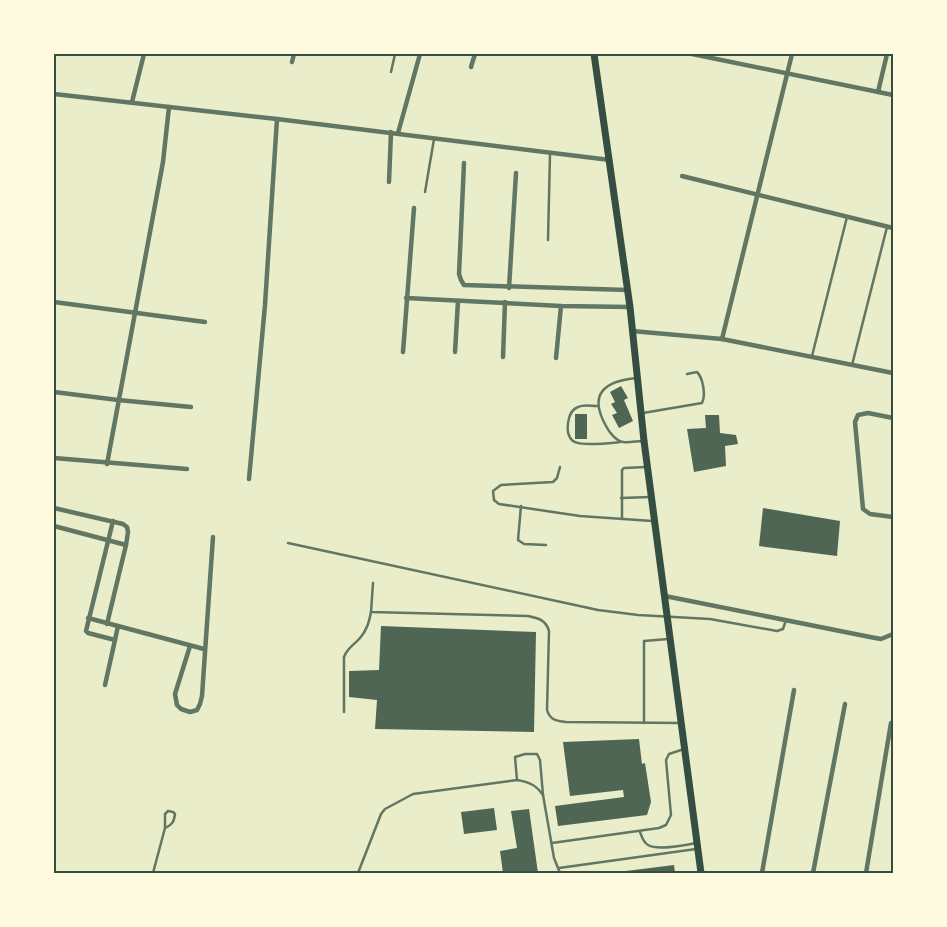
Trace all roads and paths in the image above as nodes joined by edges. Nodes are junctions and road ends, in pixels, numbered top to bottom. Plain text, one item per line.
1 (144, 54) edge
2 (294, 54) edge
3 (396, 54) edge
4 (420, 54) edge
5 (475, 54) edge
6 (594, 54) edge
7 (692, 54) edge
8 (792, 54) edge
9 (887, 54) edge
10 (292, 62) dead end
11 (471, 67) dead end
12 (391, 72) dead end
13 (787, 74) junction
14 (878, 92) junction
15 (54, 94) edge
16 (893, 95) edge
17 (132, 102) junction
18 (169, 107) junction
19 (277, 118) junction
20 (391, 132) junction
21 (398, 133) junction
22 (434, 139) junction
23 (550, 154) junction
24 (610, 160) junction
25 (464, 163) dead end
26 (516, 173) dead end
27 (682, 176) dead end
28 (389, 182) dead end
29 (425, 192) dead end
30 (757, 194) junction
31 (414, 208) dead end
32 (847, 217) junction
33 (886, 227) junction
34 (893, 228) edge
35 (548, 240) dead end
36 (509, 288) junction
37 (627, 290) junction
38 (406, 298) junction
39 (458, 301) junction
40 (54, 302) edge
41 (505, 302) junction
42 (561, 306) junction
43 (630, 307) junction
44 (136, 312) junction
45 (205, 322) dead end
46 (632, 331) junction
47 (722, 339) junction
48 (403, 352) dead end
49 (455, 352) dead end
50 (503, 357) dead end
51 (812, 357) junction
52 (556, 358) dead end
53 (852, 365) junction
54 (893, 373) edge
55 (687, 374) dead end
56 (638, 378) junction
57 (54, 392) edge
58 (118, 400) junction
59 (597, 406) junction
60 (191, 407) dead end
61 (642, 413) junction
62 (893, 418) edge
63 (644, 441) junction
64 (621, 442) junction
65 (54, 458) edge
66 (107, 464) junction
67 (560, 467) dead end
68 (648, 467) junction
69 (187, 469) dead end
70 (249, 479) dead end
71 (652, 497) junction
72 (621, 498) junction
73 (521, 506) junction
74 (54, 508) edge
75 (893, 518) edge
76 (622, 519) junction
77 (113, 521) junction
78 (655, 521) junction
79 (54, 526) edge
80 (212, 537) dead end
81 (109, 541) junction
82 (288, 542) dead end
83 (126, 545) junction
84 (546, 545) dead end
85 (372, 583) dead end
86 (665, 596) junction
87 (371, 612) junction
88 (667, 616) junction
89 (88, 618) junction
90 (786, 620) junction
91 (108, 624) junction
92 (118, 626) junction
93 (893, 634) edge
94 (670, 638) junction
95 (116, 640) junction
96 (190, 646) junction
97 (204, 649) junction
98 (105, 685) dead end
99 (794, 690) dead end
100 (845, 704) dead end
101 (344, 712) dead end
102 (644, 723) junction
103 (682, 723) junction
104 (891, 723) dead end
105 (685, 749) junction
106 (517, 780) junction
107 (543, 795) junction
108 (165, 828) junction
109 (640, 831) junction
110 (552, 843) junction
111 (698, 846) junction
112 (559, 868) junction
113 (154, 873) edge
114 (358, 873) edge
115 (560, 873) edge
116 (701, 873) edge
117 (762, 873) edge
118 (813, 873) edge
119 (866, 873) edge

1 - 17 street
2 - 10 street
3 - 12 lane
4 - 21 street
5 - 11 street
6 - 24 main road
7 - 13 street
8 - 13 street
9 - 14 street
13 - 14 street
13 - 30 street
14 - 16 street
15 - 17 street
17 - 18 street
18 - 19 street
18 - 44 street
19 - 20 street
19 - 70 street
20 - 21 street
20 - 28 street
21 - 22 street
22 - 23 street
22 - 29 lane
23 - 24 street
23 - 35 lane
24 - 37 main road
25 - 36 street
26 - 36 street
27 - 30 street
30 - 32 street
30 - 47 street
31 - 38 street
32 - 33 street
32 - 51 lane
33 - 34 street
33 - 53 lane
36 - 37 street
37 - 43 main road
38 - 39 street
38 - 48 street
39 - 41 street
39 - 49 street
40 - 44 street
41 - 42 street
41 - 50 street
42 - 43 street
42 - 52 street
43 - 46 main road
44 - 45 street
44 - 58 street
46 - 47 street
46 - 56 main road
47 - 51 street
51 - 53 street
53 - 54 street
55 - 61 lane
56 - 59 lane
56 - 61 main road
57 - 58 street
58 - 60 street
58 - 66 street
59 - 64 lane
59 - 64 lane
61 - 63 main road
62 - 75 street
63 - 64 lane
63 - 68 main road
65 - 66 street
66 - 69 street
67 - 73 lane
68 - 71 main road
68 - 72 lane
71 - 72 lane
71 - 78 main road
72 - 76 lane
73 - 76 lane
73 - 84 lane
74 - 77 street
76 - 78 lane
77 - 81 street
77 - 83 street
78 - 86 main road
79 - 81 street
80 - 97 street
81 - 83 street
81 - 89 street
82 - 88 lane
83 - 91 street
85 - 87 lane
86 - 88 main road
86 - 90 street
87 - 101 lane
87 - 102 lane
88 - 90 lane
88 - 94 main road
89 - 91 street
89 - 95 street
90 - 93 street
91 - 92 street
92 - 95 street
92 - 96 street
94 - 102 lane
94 - 103 main road
95 - 98 street
96 - 97 street
96 - 97 street
99 - 117 street
100 - 118 street
102 - 103 lane
103 - 105 main road
104 - 119 street
105 - 109 lane
105 - 111 main road
106 - 107 lane
106 - 107 lane
106 - 114 lane
107 - 110 lane
108 - 108 lane
108 - 113 lane
109 - 110 lane
109 - 111 lane
110 - 112 lane
111 - 112 lane
111 - 116 main road
112 - 115 lane

